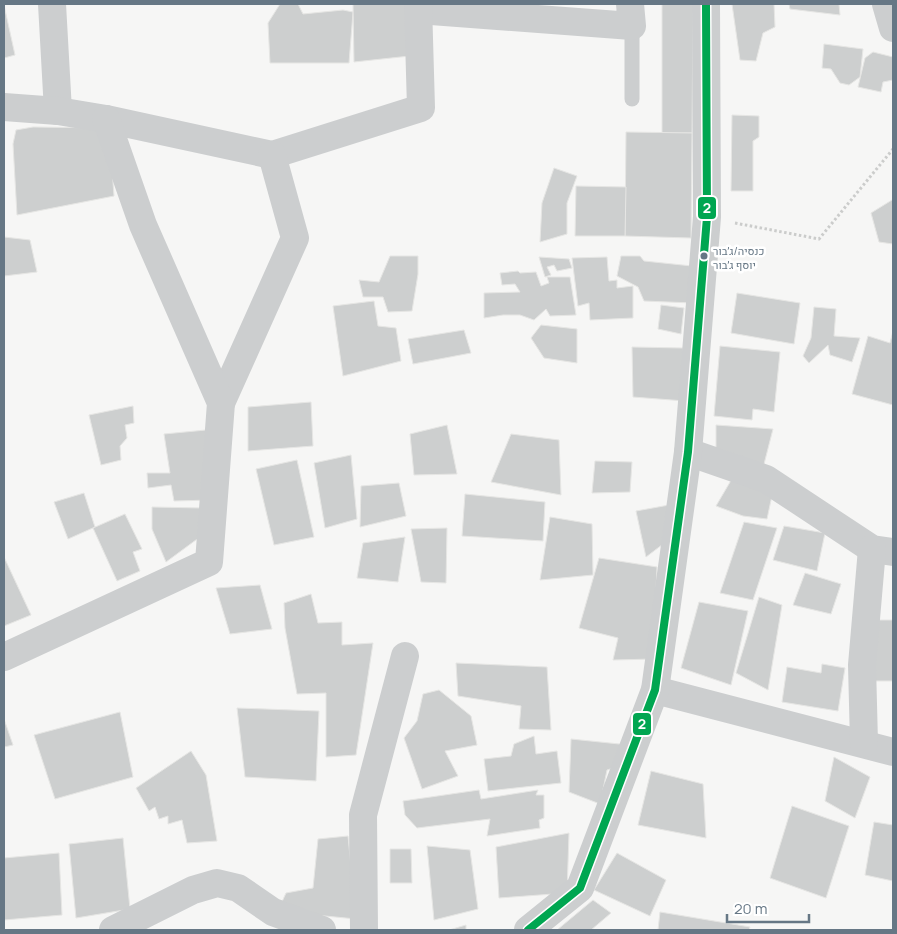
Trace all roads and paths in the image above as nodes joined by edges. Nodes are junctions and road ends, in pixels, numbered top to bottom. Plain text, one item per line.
1 (52, 4) edge
2 (706, 4) edge
3 (886, 4) edge
4 (418, 7) edge
5 (631, 15) edge
6 (893, 28) edge
7 (632, 98) dead end
8 (4, 107) edge
9 (58, 110) junction
10 (106, 119) junction
11 (893, 149) edge
12 (272, 155) junction
13 (707, 218) junction
14 (220, 403) junction
15 (688, 452) junction
16 (883, 550) edge
17 (405, 656) dead end
18 (4, 657) edge
19 (655, 690) junction
20 (864, 743) junction
21 (893, 752) edge
22 (114, 930) edge
23 (322, 930) edge
24 (364, 930) edge
25 (528, 930) edge

1 - 9 street
2 - 13 street
3 - 6 street
4 - 5 street
4 - 12 street
5 - 7 lane
8 - 9 street
9 - 10 street
10 - 12 street
10 - 14 street
11 - 13 path
12 - 14 street
13 - 15 street
14 - 18 street
15 - 16 street
15 - 19 street
16 - 20 street
17 - 24 street
19 - 20 street
19 - 25 street
20 - 21 street
22 - 23 street

